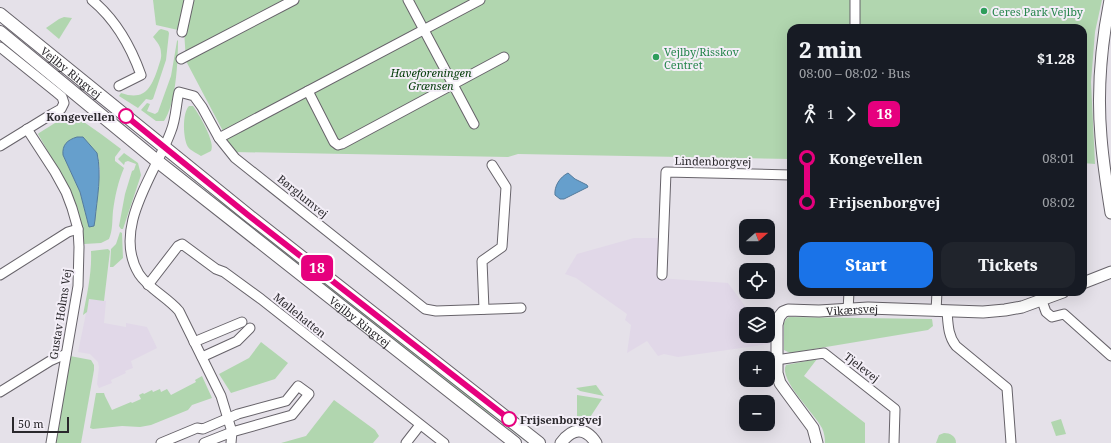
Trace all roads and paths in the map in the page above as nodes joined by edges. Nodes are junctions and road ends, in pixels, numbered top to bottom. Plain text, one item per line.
1 (189, 0) edge
2 (294, 0) edge
3 (408, 0) edge
4 (480, 0) edge
5 (855, 0) edge
6 (1110, 0) edge
7 (94, 1) edge
8 (0, 14) edge
9 (855, 24) edge
10 (424, 30) junction
11 (0, 32) edge
12 (182, 32) dead end
13 (0, 47) edge
14 (504, 58) dead end
15 (181, 59) dead end
16 (453, 85) junction
17 (119, 86) dead end
18 (308, 91) junction
19 (474, 124) dead end
20 (27, 129) junction
21 (219, 138) junction
22 (0, 146) edge
23 (164, 147) junction
24 (157, 161) junction
25 (492, 165) dead end
26 (787, 175) edge
27 (1111, 214) edge
28 (78, 229) junction
29 (1111, 272) edge
30 (0, 275) edge
31 (662, 275) dead end
32 (1087, 281) edge
33 (148, 285) junction
34 (848, 296) edge
35 (936, 296) edge
36 (1047, 297) edge
37 (521, 308) dead end
38 (484, 309) junction
39 (848, 310) junction
40 (936, 311) junction
41 (948, 311) junction
42 (242, 322) dead end
43 (250, 328) dead end
44 (194, 342) junction
45 (66, 354) junction
46 (1111, 356) edge
47 (202, 357) junction
48 (776, 360) junction
49 (0, 392) edge
50 (229, 419) junction
51 (420, 425) junction
52 (232, 432) junction
53 (51, 443) edge
54 (161, 443) edge
55 (204, 443) edge
56 (232, 443) edge
57 (406, 443) edge
58 (444, 443) edge
59 (515, 443) edge
60 (539, 443) edge
61 (561, 443) edge
62 (596, 443) edge
63 (817, 443) edge
64 (894, 443) edge
65 (1012, 443) edge

1 - 12 street
2 - 15 street
3 - 10 street
4 - 10 street
5 - 9 street
6 - 27 street
7 - 17 street
8 - 23 main road, Vejlby Ringvej
10 - 16 street
10 - 18 street
11 - 24 main road, Vejlby Ringvej
13 - 20 street
14 - 16 street
16 - 18 street
16 - 19 street
18 - 21 street
20 - 22 street
20 - 28 street, Gustav Holms Vej
21 - 23 street, Børglumvej
21 - 38 street, Børglumvej
23 - 24 street
23 - 60 main road, Vejlby Ringvej
24 - 33 street
24 - 59 main road, Vejlby Ringvej
25 - 38 street
26 - 31 street, Lindenborgvej
28 - 30 street
28 - 45 street, Gustav Holms Vej
29 - 32 street
33 - 44 street
33 - 51 street, Møllehatten
34 - 39 street
35 - 40 street
36 - 41 street, Vikærsvej
36 - 46 street
37 - 38 street, Børglumvej
39 - 40 street, Vikærsvej
39 - 48 street, Vikærsvej
40 - 41 street, Vikærsvej
41 - 65 street
42 - 44 street
43 - 47 street
44 - 47 street
45 - 49 street
45 - 53 street, Gustav Holms Vej
47 - 50 street
48 - 63 street
48 - 64 street, Tjelevej
50 - 52 street
50 - 52 street
50 - 54 street
51 - 57 street
51 - 58 street, Møllehatten
52 - 55 street
52 - 56 street
61 - 62 street

